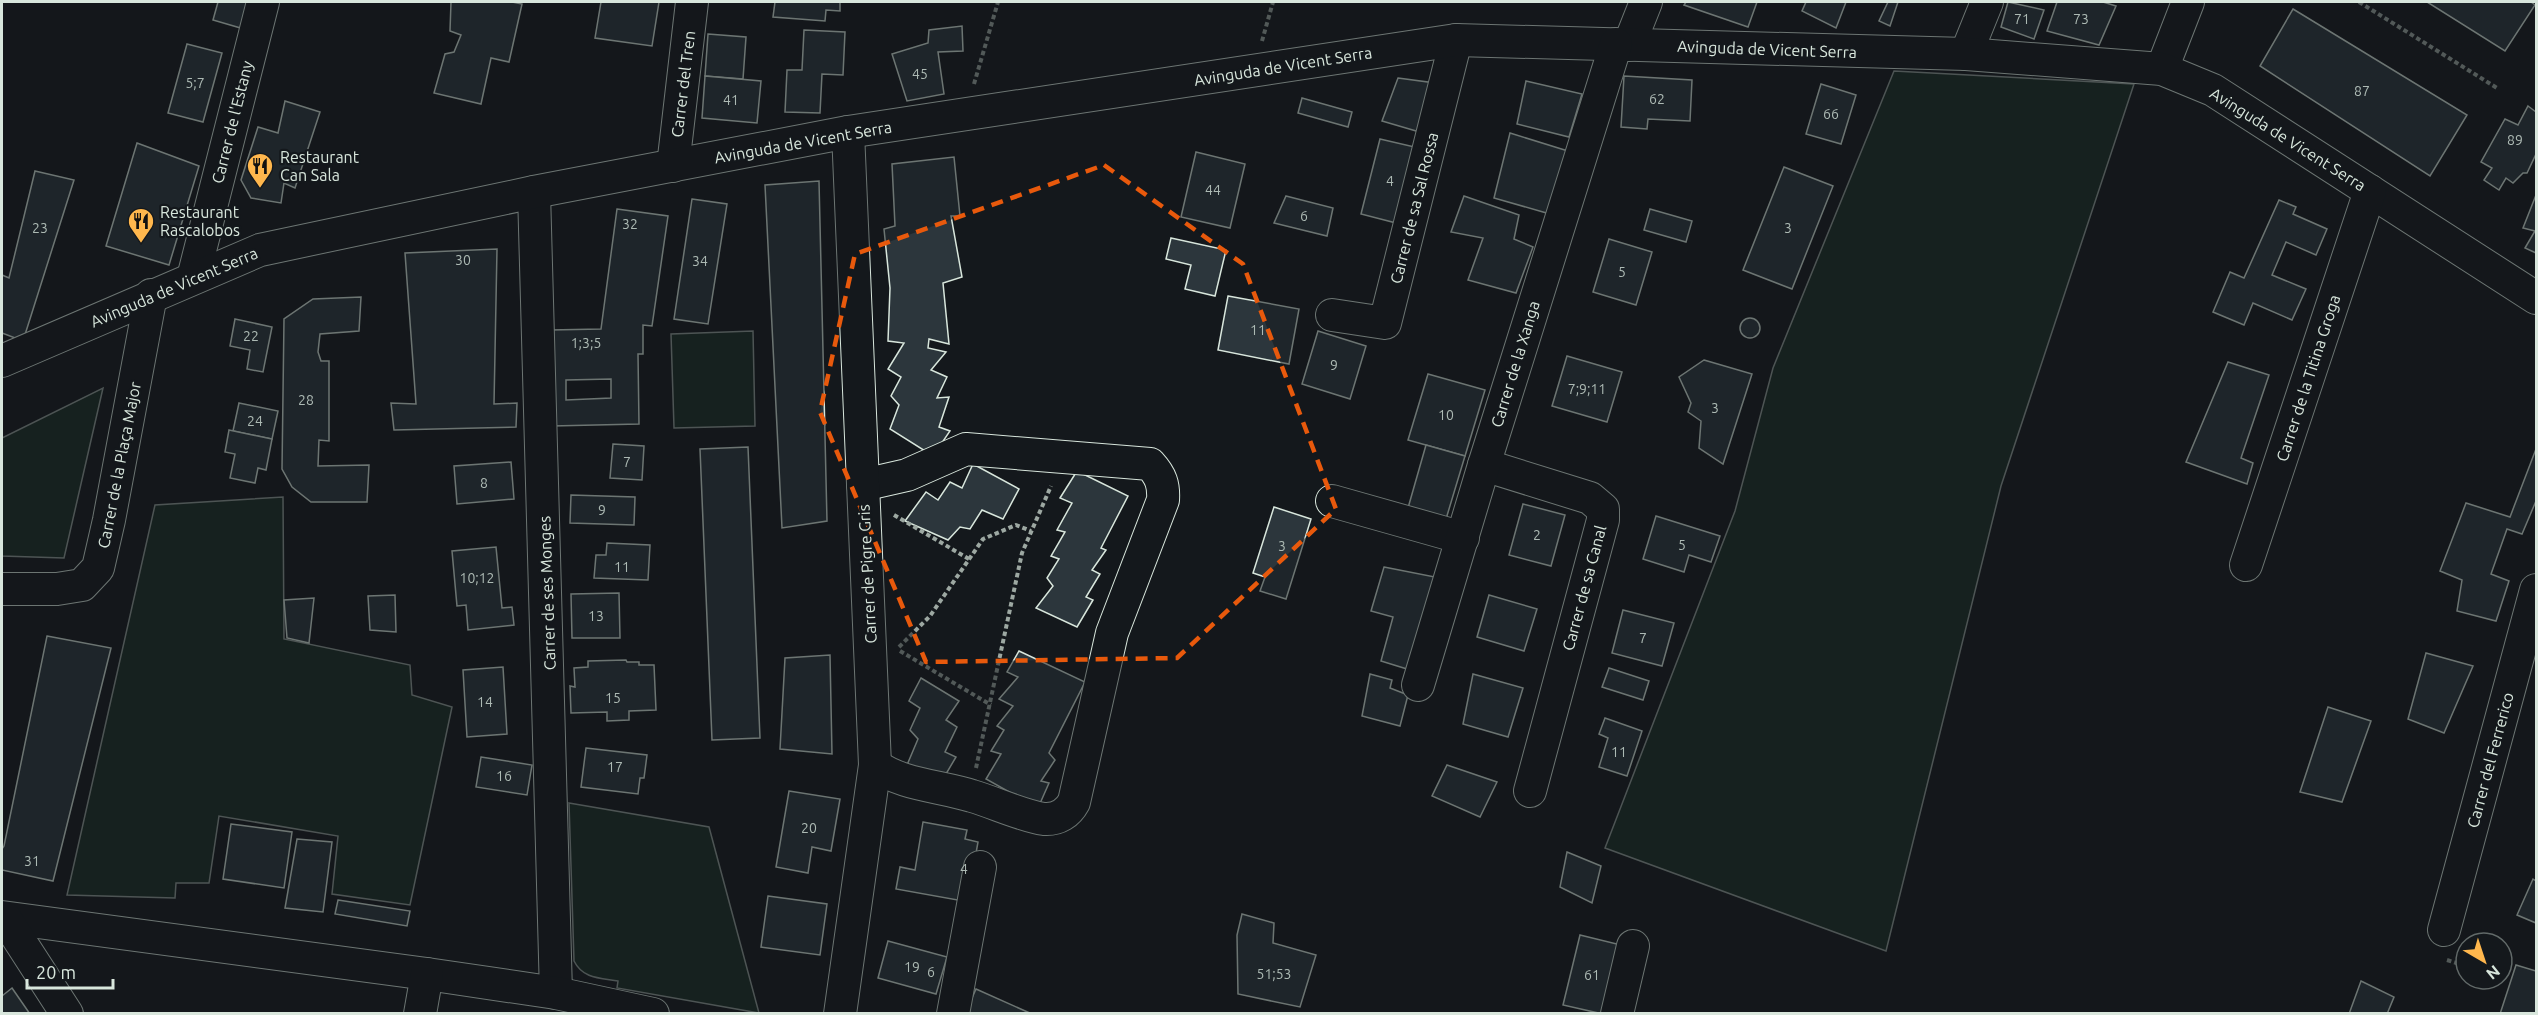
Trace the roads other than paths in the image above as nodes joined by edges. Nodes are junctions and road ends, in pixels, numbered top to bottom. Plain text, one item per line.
1 (263, 2) edge
2 (692, 2) edge
3 (1646, 2) edge
4 (1987, 2) edge
5 (2188, 2) edge
6 (1456, 40) junction
7 (1622, 45) junction
8 (1966, 54) junction
9 (2162, 69) junction
10 (848, 132) junction
11 (674, 166) junction
12 (2370, 191) junction
13 (534, 192) junction
14 (193, 278) junction
15 (151, 296) junction
16 (2536, 298) edge
17 (1332, 315) dead end
18 (2, 361) edge
19 (1484, 465) junction
20 (863, 498) junction
21 (1332, 501) dead end
22 (1463, 538) junction
23 (2246, 565) dead end
24 (2, 590) edge
25 (2536, 590) edge
26 (1418, 685) dead end
27 (875, 765) junction
28 (1530, 791) dead end
29 (980, 867) dead end
30 (3, 918) edge
31 (2444, 930) dead end
32 (1634, 946) dead end
33 (427, 974) junction
34 (556, 993) junction
35 (67, 1014) edge
36 (420, 1014) edge
37 (653, 1014) edge
38 (840, 1014) edge
39 (953, 1014) edge
40 (1617, 1014) edge

1 - 14 street, Carrer de l'Estany
2 - 11 street, Carrer del Tren
3 - 7 street, Carrer de la Xanga
4 - 8 street
5 - 9 street
6 - 7 street, Avinguda de Vicent Serra
6 - 10 street, Avinguda de Vicent Serra
6 - 17 street, Carrer de sa Sal Rossa
7 - 8 street, Avinguda de Vicent Serra
7 - 19 street, Carrer de la Xanga
8 - 9 street, Avinguda de Vicent Serra
9 - 12 street, Avinguda de Vicent Serra
10 - 11 street, Avinguda de Vicent Serra
10 - 20 street, Carrer de Pigre Gris
11 - 13 street, Avinguda de Vicent Serra
12 - 16 street, Avinguda de Vicent Serra
12 - 23 street, Carrer de la Titina Groga
13 - 14 street, Avinguda de Vicent Serra
13 - 34 street, Carrer de ses Monges
14 - 15 street, Avinguda de Vicent Serra
15 - 18 street, Avinguda de Vicent Serra
15 - 24 street, Carrer de la Plaça Major
19 - 22 street, Carrer de la Xanga
19 - 28 street, Carrer de sa Canal
20 - 27 street, Carrer de Pigre Gris
20 - 27 street
21 - 22 street
22 - 26 street, Carrer de la Xanga
25 - 31 street, Carrer del Ferrerico
27 - 38 street, Carrer de Pigre Gris
29 - 39 street
30 - 33 street
30 - 35 street
32 - 40 street
33 - 34 street
33 - 36 street
34 - 37 street

